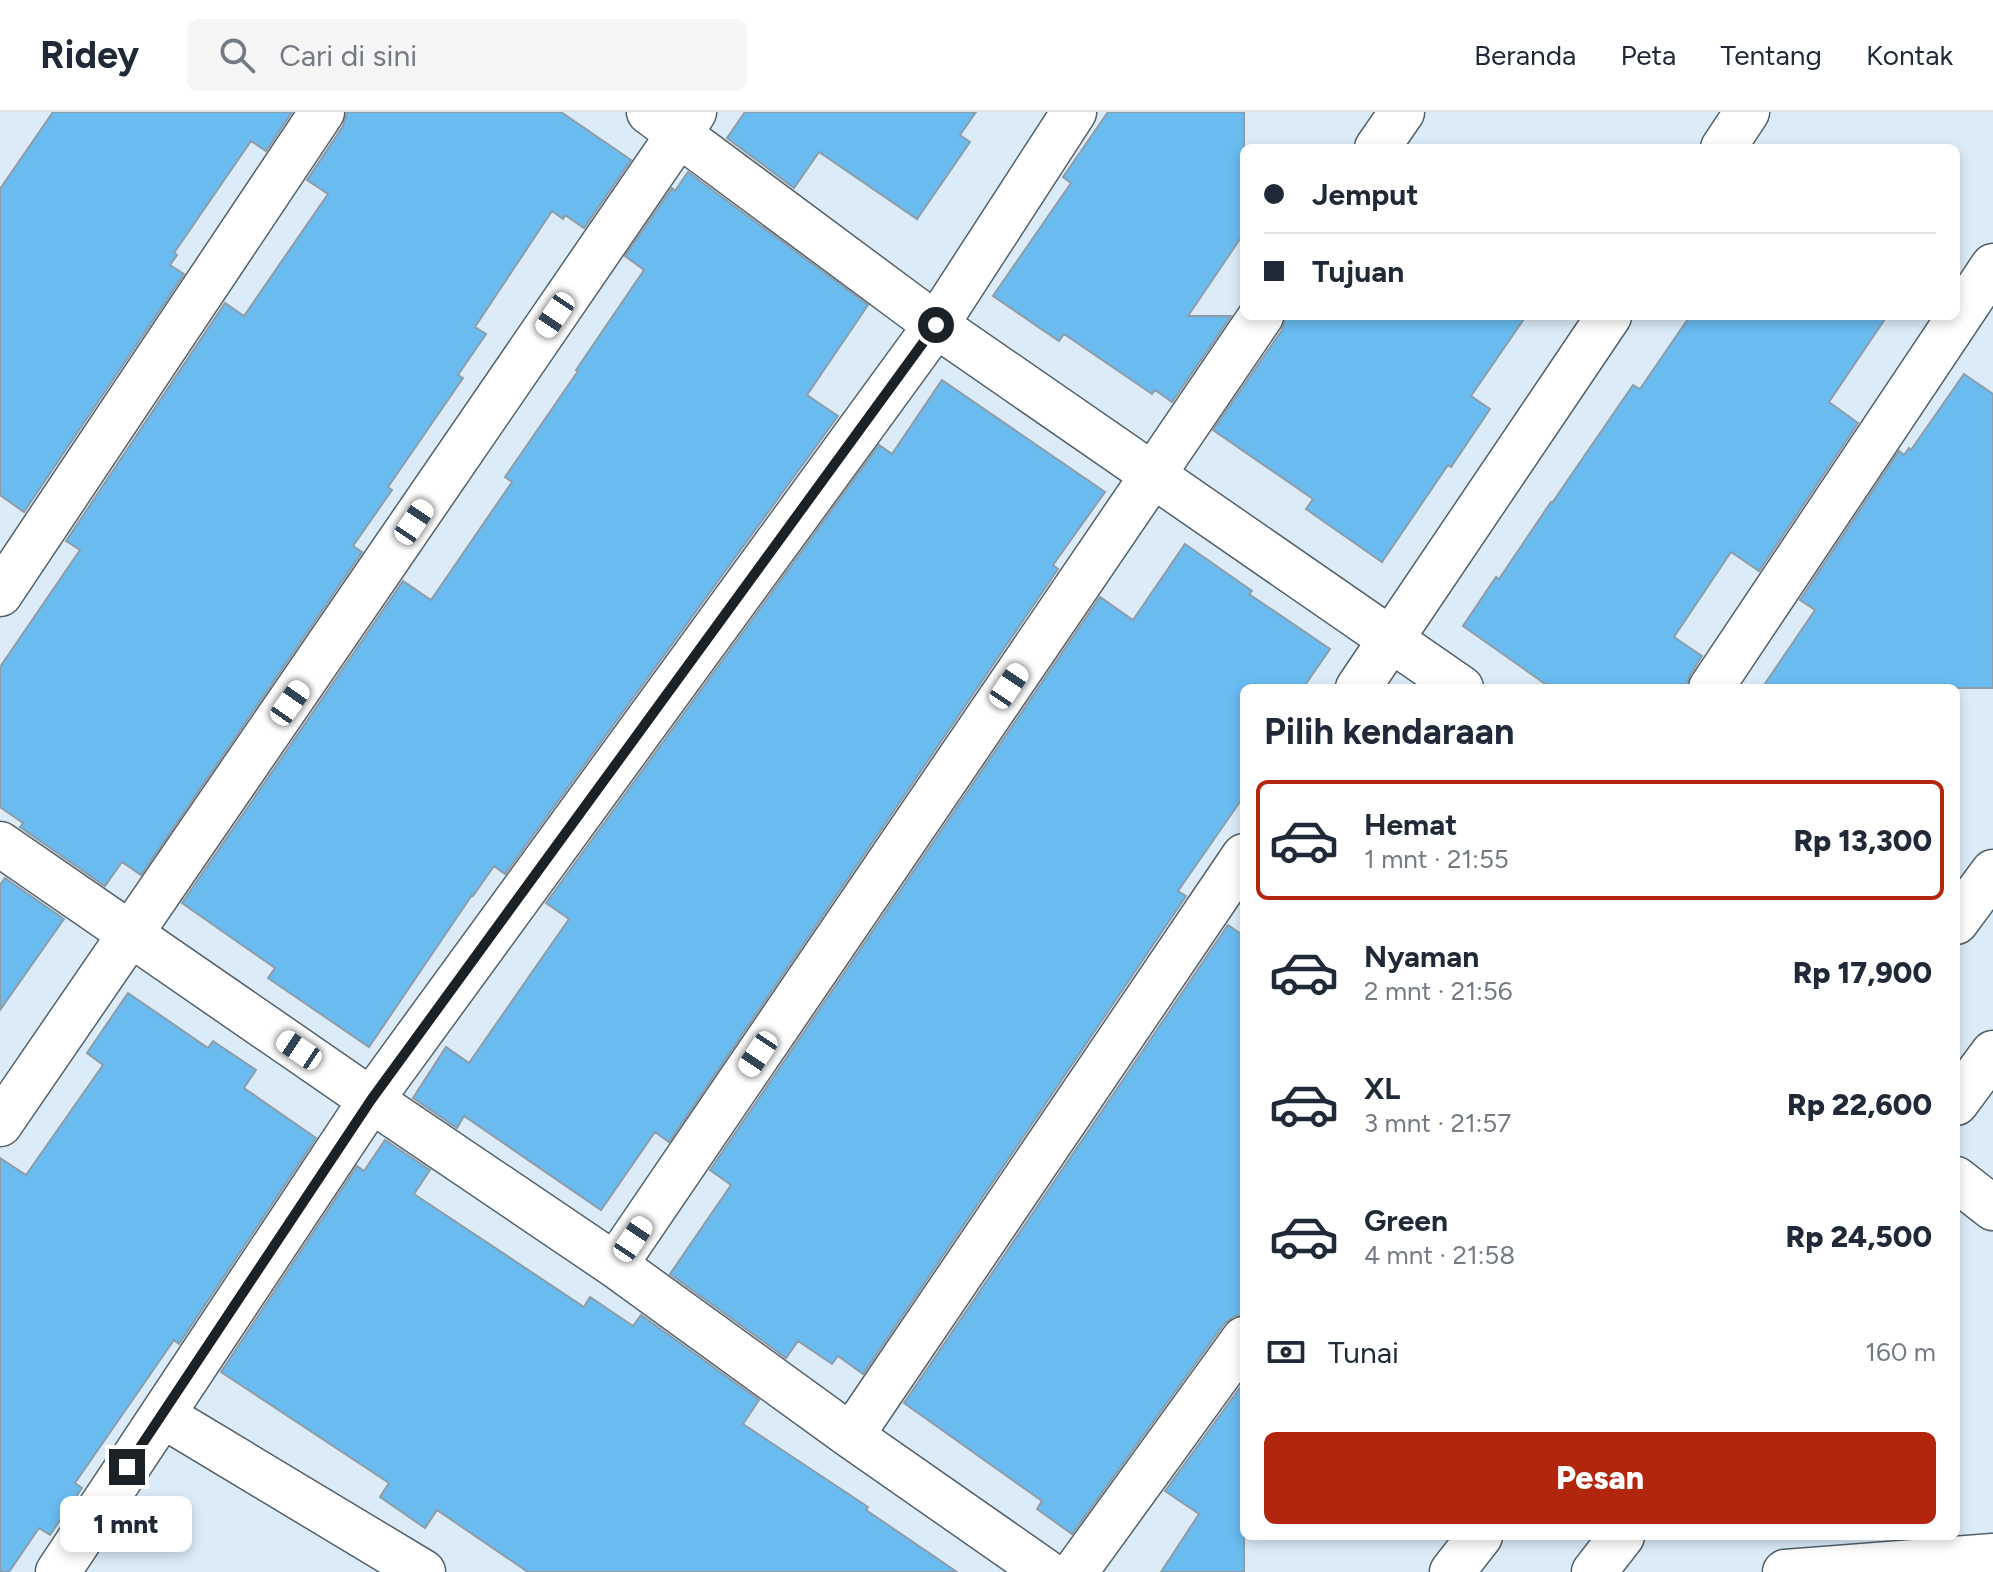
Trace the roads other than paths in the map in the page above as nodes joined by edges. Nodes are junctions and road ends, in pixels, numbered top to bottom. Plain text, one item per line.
1 (322, 112) edge
2 (1074, 112) edge
3 (1402, 112) edge
4 (1747, 112) edge
5 (674, 119) edge
6 (1380, 144) edge
7 (1726, 144) edge
8 (1993, 266) edge
9 (1960, 315) edge
10 (1258, 320) edge
11 (1606, 320) edge
12 (1957, 320) edge
13 (936, 325) junction
14 (1152, 476) junction
15 (0, 594) edge
16 (1390, 640) junction
17 (1361, 684) edge
18 (1455, 684) edge
19 (1714, 684) edge
20 (0, 844) edge
21 (1240, 862) edge
22 (1993, 872) edge
23 (1960, 917) edge
24 (130, 935) junction
25 (1978, 1052) edge
26 (1960, 1094) edge
27 (371, 1100) junction
28 (0, 1124) edge
29 (1960, 1182) edge
30 (1993, 1208) edge
31 (615, 1265) junction
32 (1240, 1345) edge
33 (162, 1415) junction
34 (851, 1436) junction
35 (1477, 1540) edge
36 (1619, 1540) edge
37 (1993, 1556) edge
38 (58, 1572) edge
39 (423, 1572) edge
40 (1046, 1572) edge
41 (1075, 1572) edge
42 (1452, 1572) edge
43 (1594, 1572) edge
44 (1785, 1572) edge

1 - 15 street
2 - 13 street
3 - 6 street
4 - 7 street
5 - 13 street
5 - 24 street
8 - 9 street
10 - 14 street
11 - 16 street
12 - 19 street
13 - 14 street
13 - 27 street
14 - 16 street
14 - 31 street
16 - 17 street
16 - 18 street
20 - 24 street
21 - 34 street
22 - 23 street
24 - 27 street
24 - 28 street
25 - 26 street
27 - 31 street
27 - 33 street
29 - 30 street
31 - 34 street
32 - 41 street
33 - 38 street
33 - 39 street
34 - 40 street
35 - 42 street
36 - 43 street
37 - 44 street

